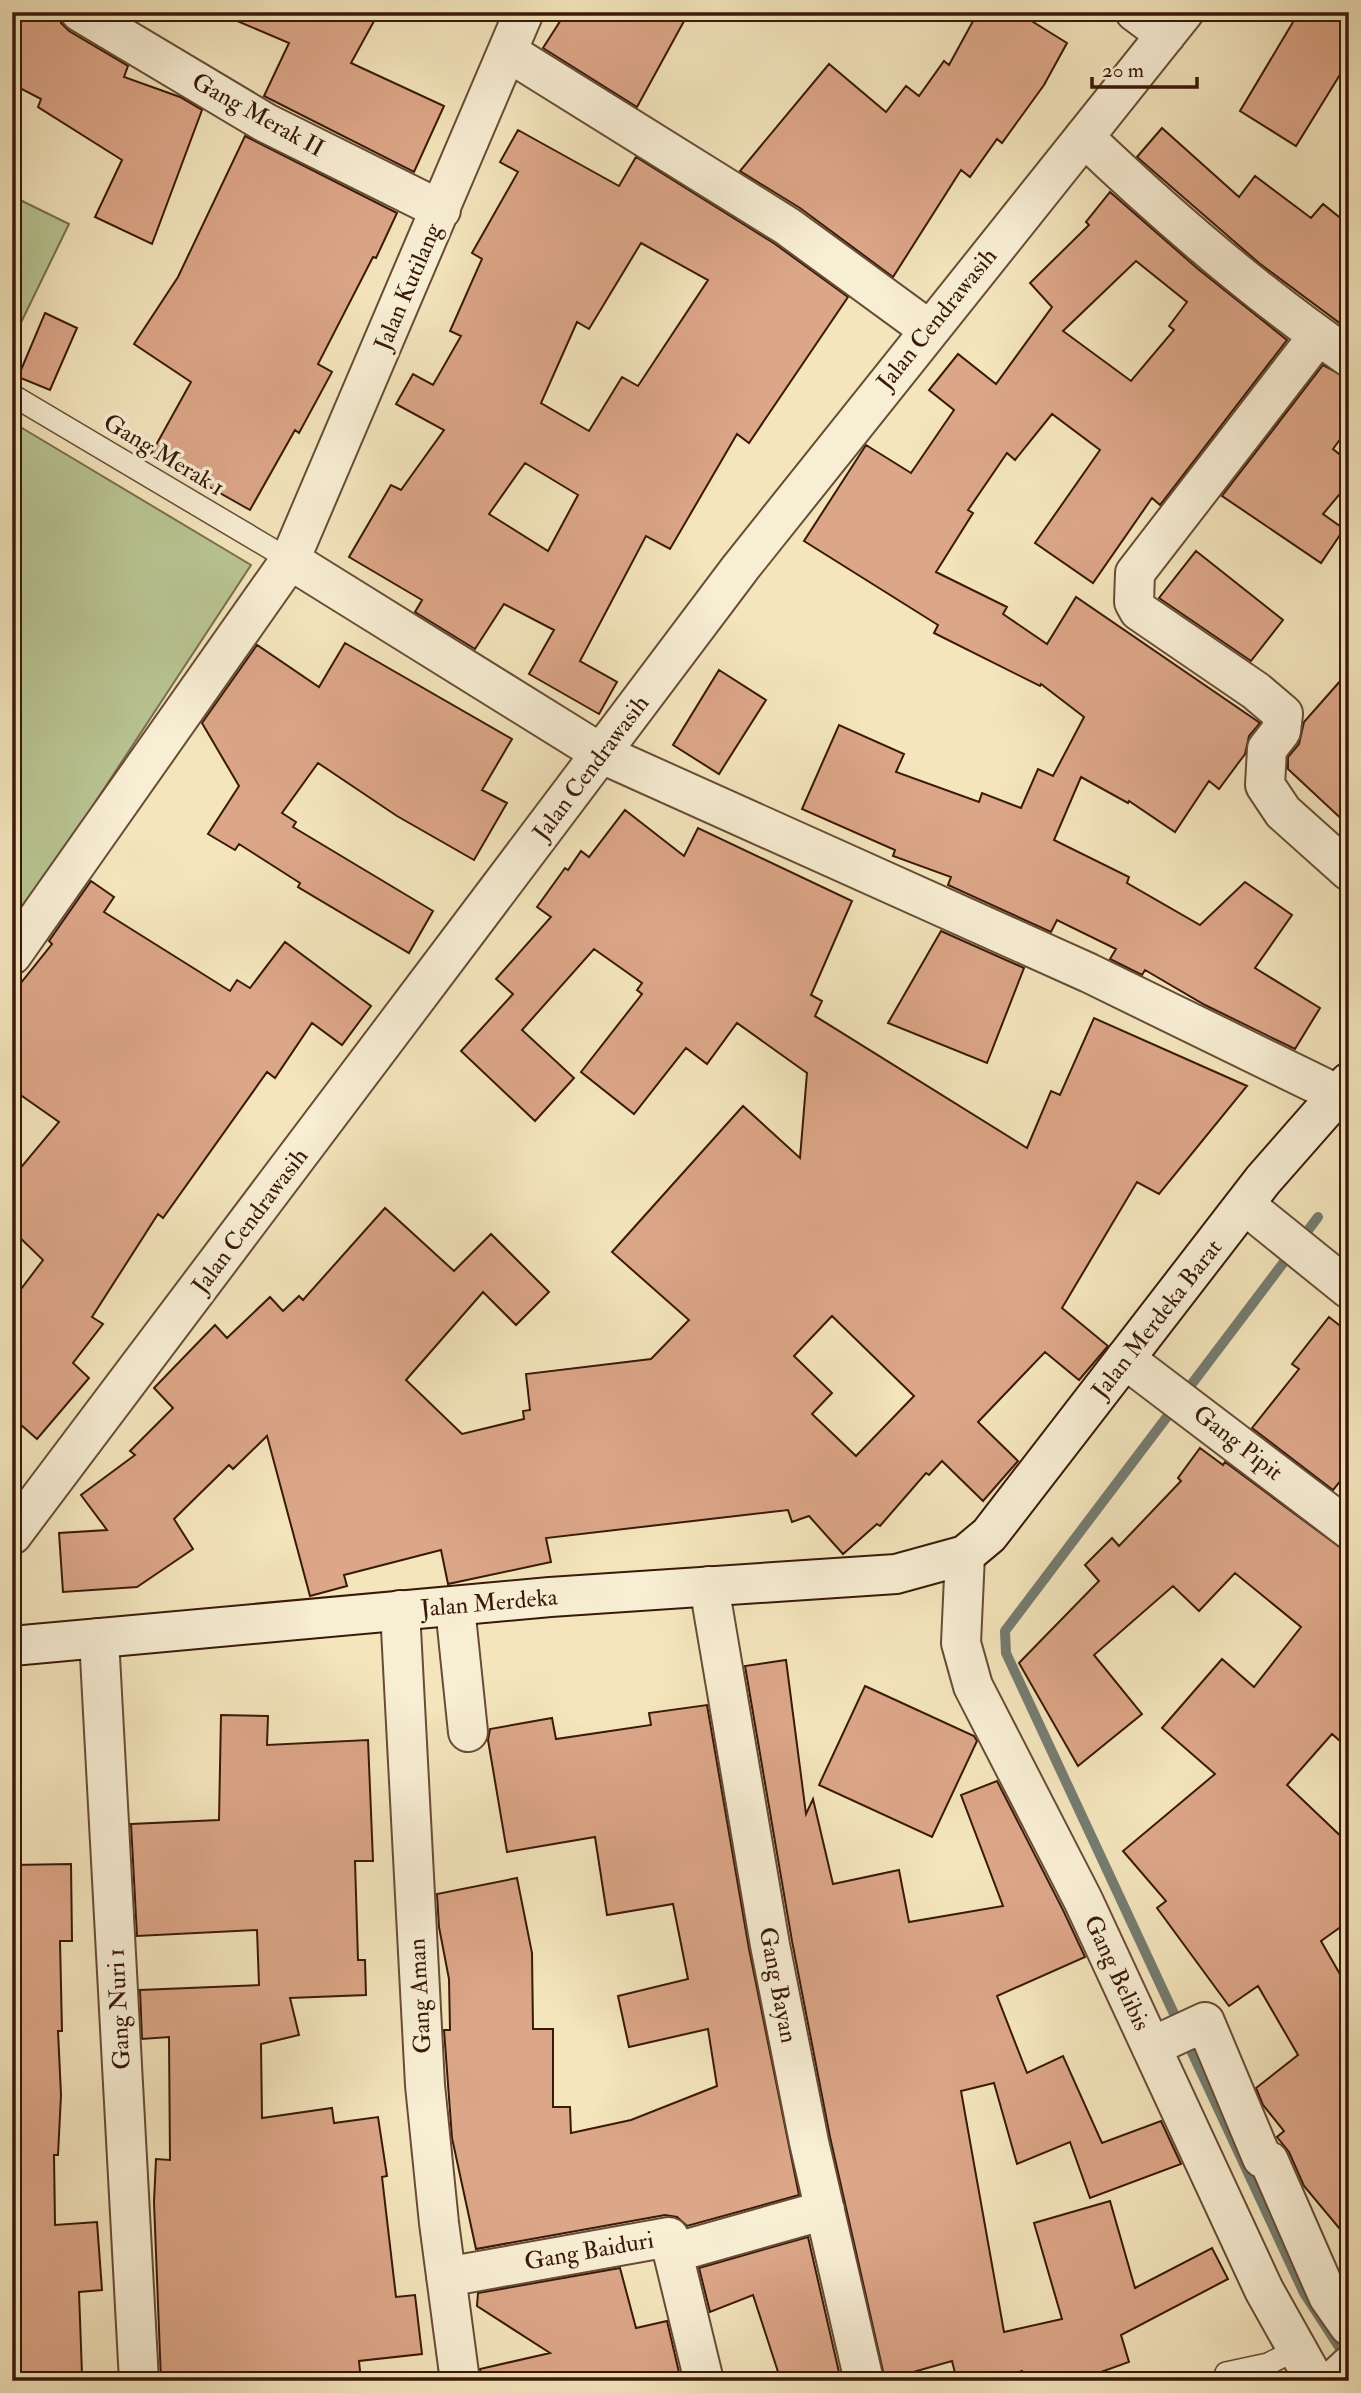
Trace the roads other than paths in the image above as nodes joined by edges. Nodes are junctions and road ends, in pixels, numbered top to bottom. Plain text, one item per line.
1 (80, 12) edge
2 (524, 12) edge
3 (1135, 12) edge
4 (1175, 24) edge
5 (508, 52) junction
6 (1084, 137) junction
7 (441, 209) junction
8 (928, 329) junction
9 (1333, 346) edge
10 (12, 395) edge
11 (290, 560) junction
12 (602, 754) junction
13 (1349, 871) edge
14 (12, 955) edge
15 (1343, 1088) edge
16 (1245, 1205) junction
17 (1339, 1282) edge
18 (1138, 1367) junction
19 (1349, 1528) edge
20 (12, 1535) edge
21 (965, 1555) junction
22 (709, 1586) junction
23 (455, 1607) junction
24 (400, 1610) junction
25 (99, 1638) junction
26 (12, 1646) edge
27 (468, 1732) dead end
28 (1171, 2038) junction
29 (1237, 2174) junction
30 (825, 2210) junction
31 (673, 2253) junction
32 (446, 2277) junction
33 (1349, 2326) edge
34 (1306, 2365) edge
35 (1349, 2366) edge
36 (1226, 2373) dead end
37 (139, 2381) edge
38 (460, 2381) edge
39 (704, 2381) edge
40 (864, 2381) edge
41 (1333, 2381) edge

1 - 7 street, Gang Merak II
2 - 5 street, Jalan Kutilang
3 - 4 street
4 - 6 street, Jalan Cendrawasih
5 - 7 street, Jalan Kutilang
5 - 8 street
6 - 8 street, Jalan Cendrawasih
6 - 9 street
7 - 11 street, Jalan Kutilang
8 - 12 street, Jalan Cendrawasih
9 - 13 street
10 - 11 lane, Gang Merak 1
11 - 12 street
11 - 14 street, Jalan Kutilang
12 - 15 street
12 - 20 street, Jalan Cendrawasih
15 - 16 street, Jalan Merdeka Barat
16 - 17 street
16 - 18 street, Jalan Merdeka Barat
18 - 19 street, Gang Pipit
18 - 21 street, Jalan Merdeka Barat
21 - 22 street, Jalan Merdeka
21 - 28 street, Gang Belibis
22 - 23 street, Jalan Merdeka
22 - 30 street, Gang Bayan
23 - 24 street, Jalan Merdeka
23 - 27 street
24 - 25 street, Jalan Merdeka
24 - 32 street, Gang Aman
25 - 26 street, Jalan Merdeka
25 - 37 street, Gang Nuri 1
28 - 29 street, Gang Belibis
28 - 29 street
29 - 33 street
29 - 34 street, Gang Belibis
30 - 31 street
30 - 40 street, Gang Bayan
31 - 32 street, Gang Baiduri
31 - 39 street, Gang Baiduri
32 - 38 street, Gang Aman
34 - 36 lane
35 - 41 street

